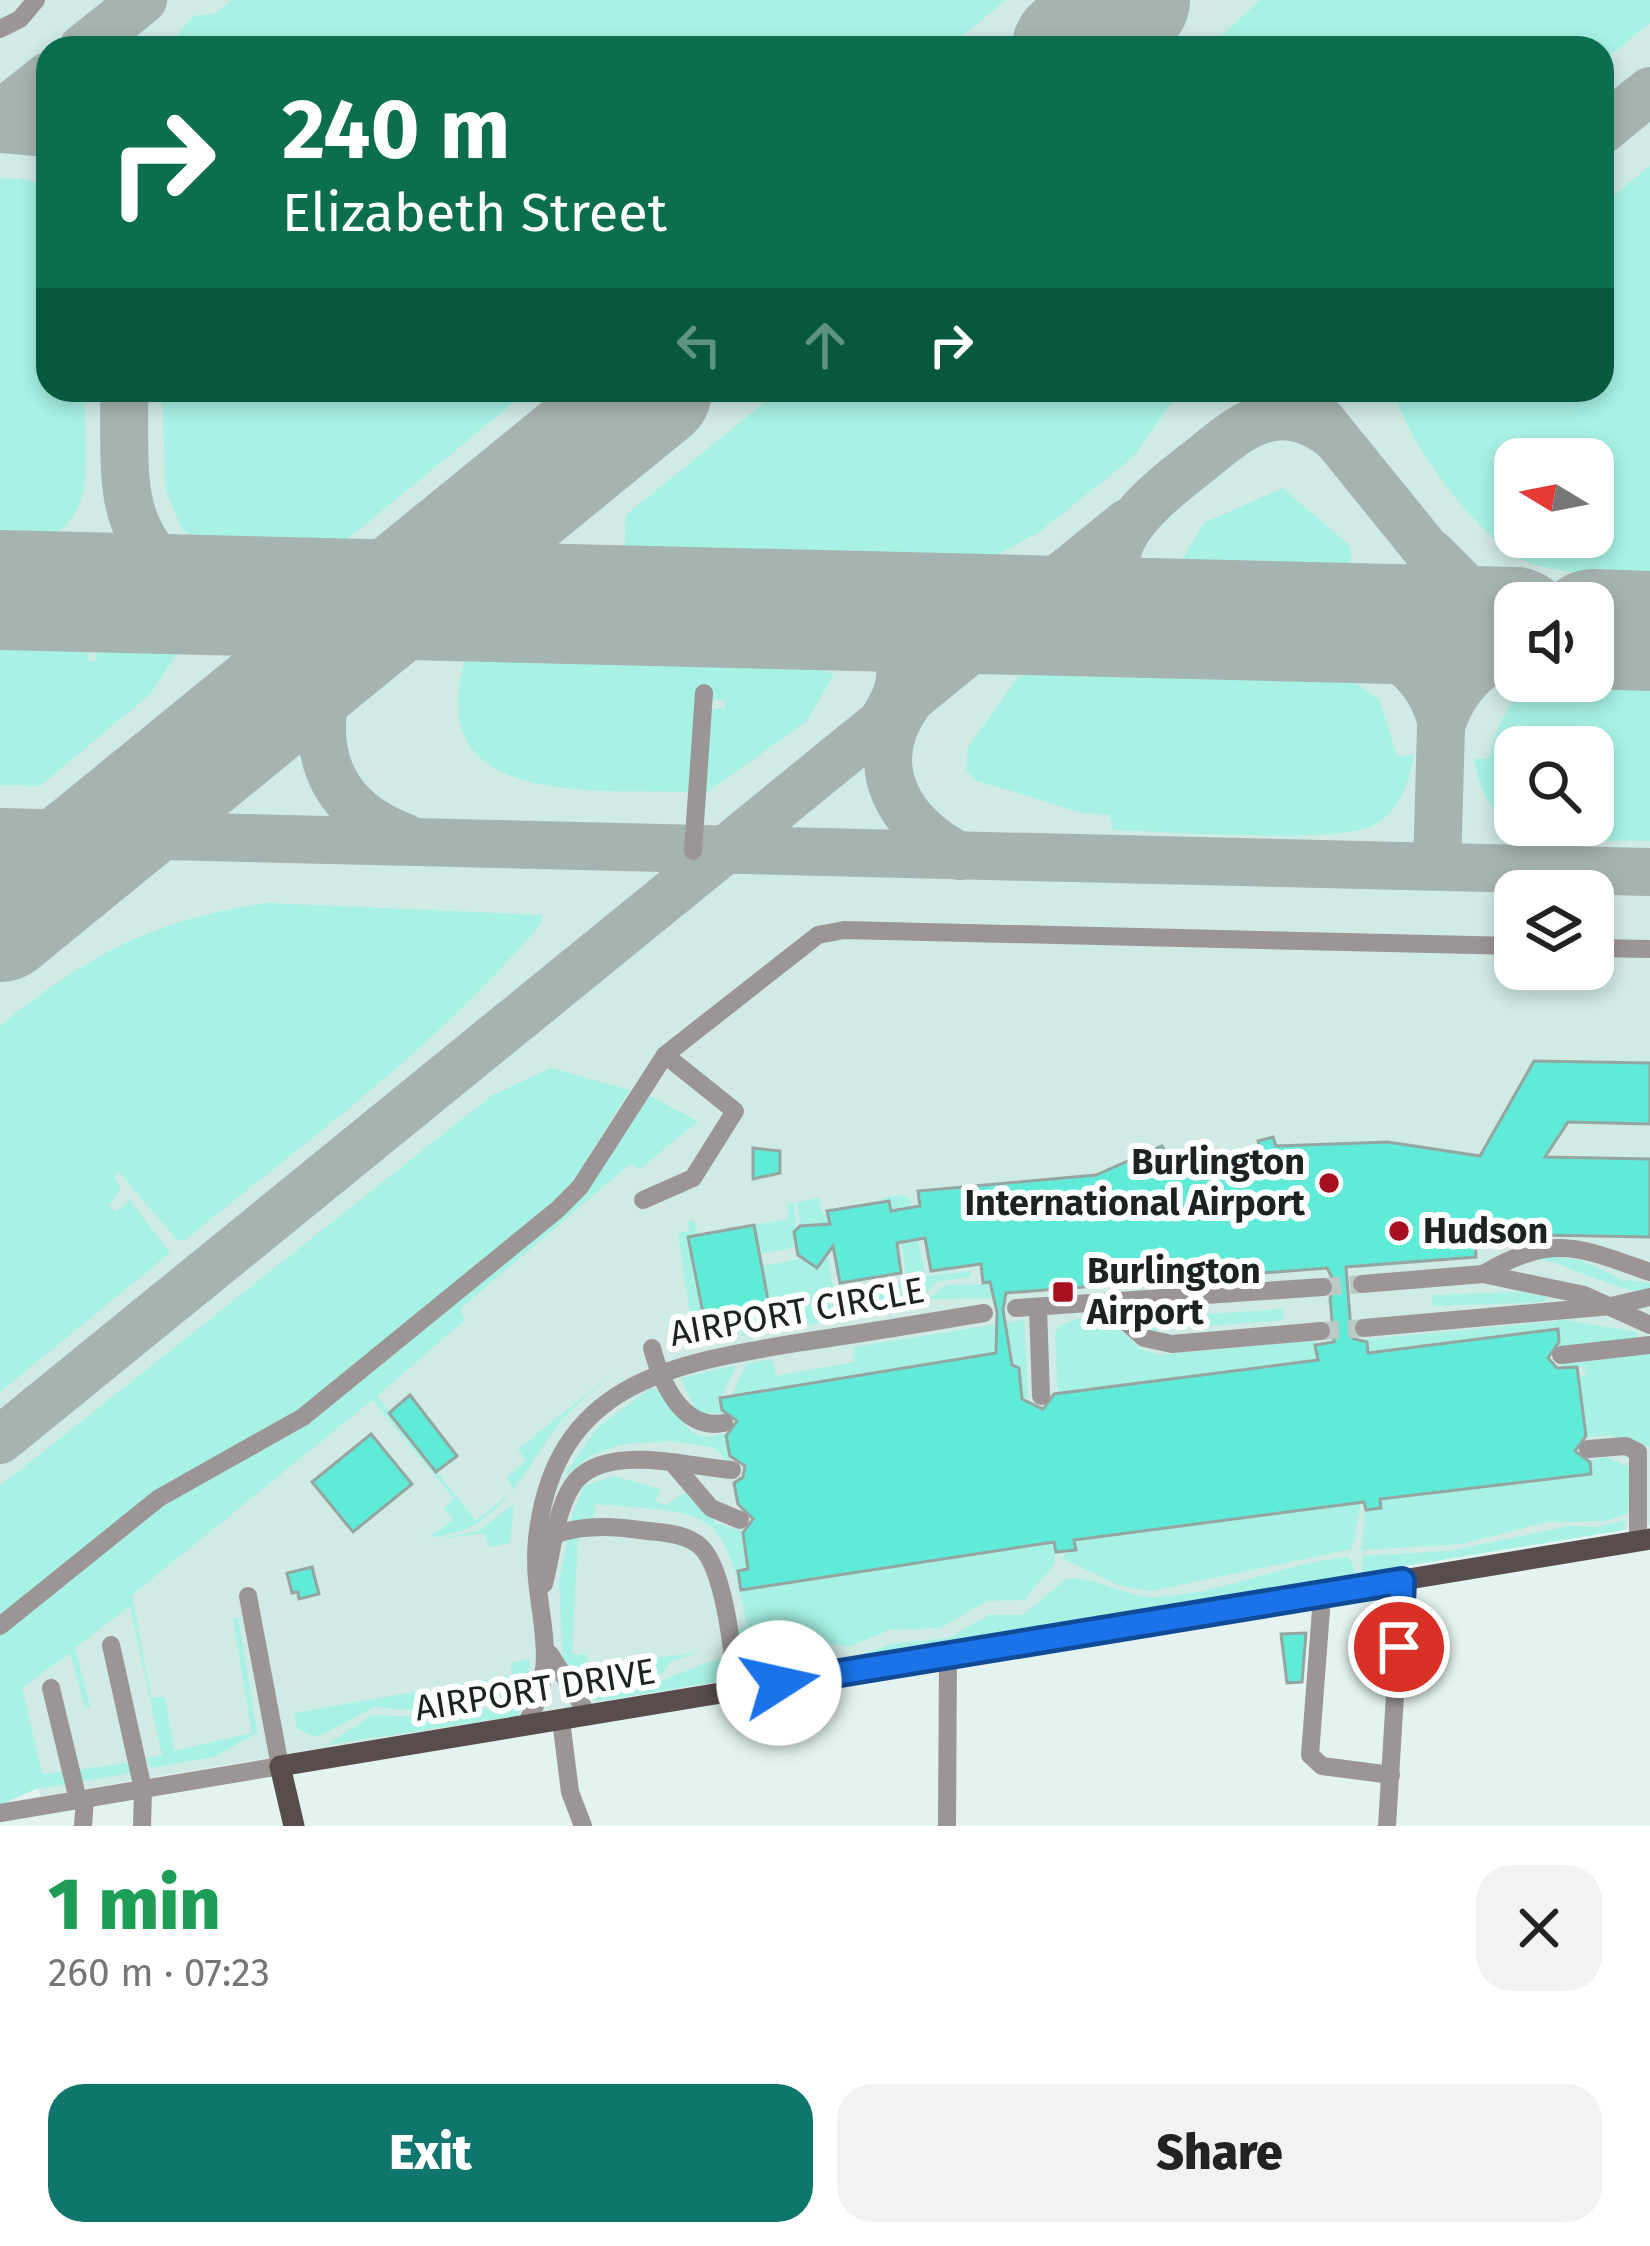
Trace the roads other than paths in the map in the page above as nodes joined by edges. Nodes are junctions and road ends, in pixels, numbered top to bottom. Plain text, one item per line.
1 (36, 0) edge
2 (0, 29) edge
3 (709, 701) dead end
4 (693, 850) dead end
5 (1494, 945) edge
6 (1614, 948) edge
7 (1650, 949) edge
8 (664, 1055) junction
9 (643, 1201) dead end
10 (1650, 1272) edge
11 (1483, 1274) junction
12 (1362, 1284) tunnel mouth
13 (1323, 1288) tunnel mouth
14 (1650, 1297) edge
15 (1107, 1305) junction
16 (1611, 1306) junction
17 (1038, 1307) junction
18 (1016, 1308) dead end
19 (984, 1313) dead end
20 (1650, 1325) edge
21 (1364, 1328) tunnel mouth
22 (1322, 1331) tunnel mouth
23 (1650, 1345) edge
24 (652, 1348) dead end
25 (1561, 1355) dead end
26 (658, 1370) junction
27 (1041, 1396) dead end
28 (724, 1423) dead end
29 (1588, 1449) dead end
30 (675, 1466) junction
31 (732, 1470) dead end
32 (740, 1520) dead end
33 (557, 1534) junction
34 (1644, 1540) edge
35 (1402, 1581) junction
36 (248, 1596) dead end
37 (1322, 1597) junction
38 (541, 1598) junction
39 (554, 1615) dead end
40 (0, 1626) edge
41 (547, 1644) junction
42 (111, 1645) dead end
43 (948, 1654) junction
44 (51, 1688) dead end
45 (737, 1690) junction
46 (588, 1715) junction
47 (561, 1720) junction
48 (525, 1726) junction
49 (280, 1766) junction
50 (1390, 1775) junction
51 (142, 1789) junction
52 (82, 1799) junction
53 (0, 1813) edge
54 (83, 1826) edge
55 (142, 1826) edge
56 (294, 1826) edge
57 (583, 1826) edge
58 (947, 1826) edge
59 (1388, 1826) edge

1 - 2 street
3 - 4 street
5 - 8 street
6 - 7 street
8 - 9 street
8 - 40 street
10 - 11 street
11 - 12 street
11 - 16 street
13 - 15 street
14 - 16 street
15 - 17 street
15 - 22 street
16 - 20 street
16 - 21 street
17 - 18 street
17 - 27 street
19 - 26 street, AIRPORT CIRCLE
23 - 25 street
24 - 26 street
26 - 28 street
26 - 38 street, AIRPORT CIRCLE
29 - 34 street
30 - 31 street
30 - 32 street
30 - 33 street
33 - 38 street
33 - 45 street
34 - 35 main road, AIRPORT DRIVE
35 - 37 main road, AIRPORT DRIVE
35 - 50 street
36 - 49 street
37 - 43 main road, AIRPORT DRIVE
37 - 50 street
38 - 41 street, AIRPORT CIRCLE
39 - 41 street
41 - 46 street, AIRPORT CIRCLE
41 - 48 street, AIRPORT CIRCLE
42 - 51 street
43 - 45 main road, AIRPORT DRIVE
43 - 58 street
44 - 52 street
45 - 46 main road, AIRPORT DRIVE
46 - 47 main road, AIRPORT DRIVE
47 - 48 main road, AIRPORT DRIVE
47 - 57 street
48 - 49 main road, AIRPORT DRIVE
49 - 51 street, AIRPORT DRIVE
49 - 56 main road
50 - 59 street
51 - 52 street, AIRPORT DRIVE
51 - 55 street
52 - 53 street, AIRPORT DRIVE
52 - 54 street

